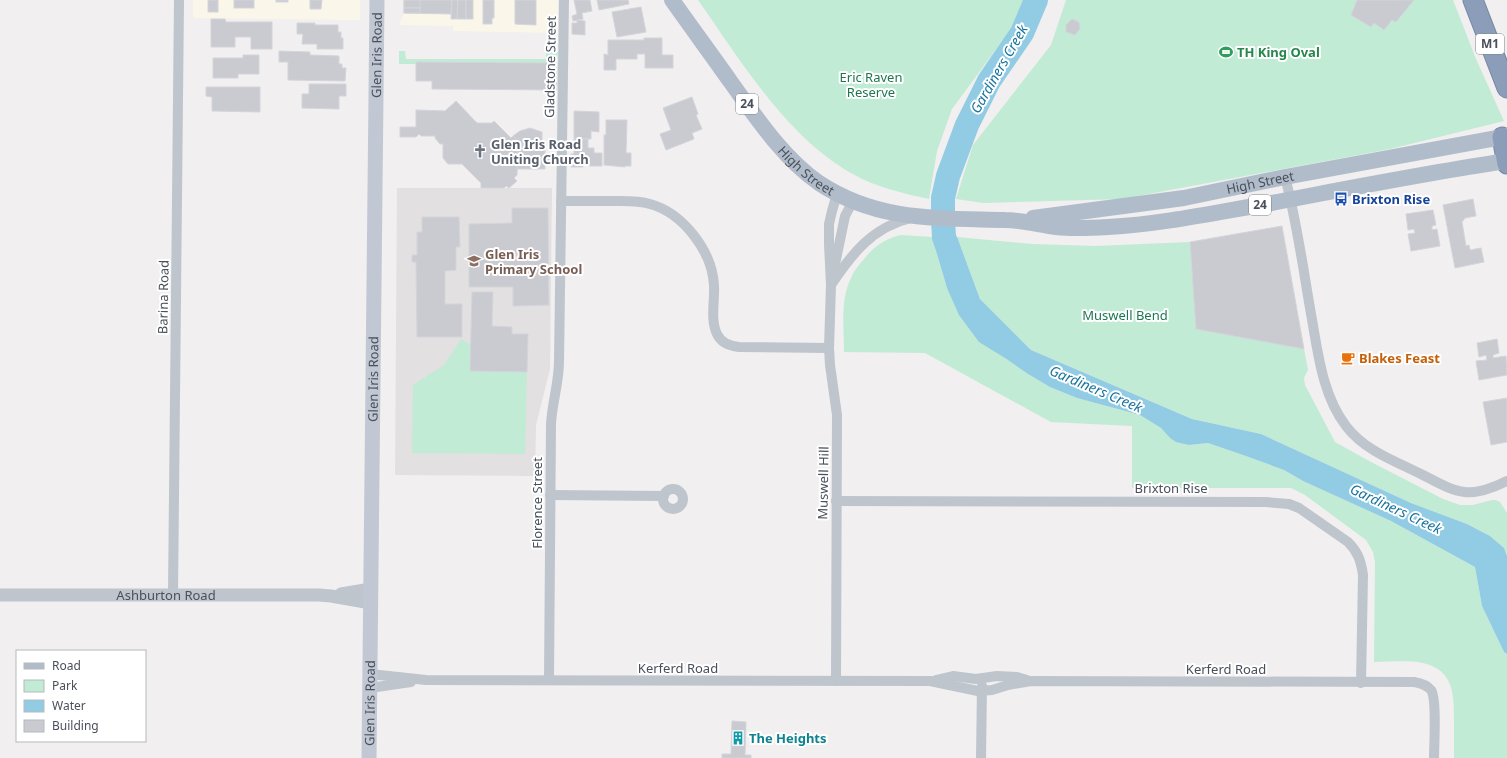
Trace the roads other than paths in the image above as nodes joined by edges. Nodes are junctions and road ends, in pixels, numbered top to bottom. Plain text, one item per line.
1 (179, 0) edge
2 (377, 0) edge
3 (564, 0) edge
4 (672, 0) edge
5 (1473, 0) edge
6 (1507, 88) edge
7 (1505, 137) edge
8 (1507, 162) edge
9 (1285, 177) junction
10 (837, 194) junction
11 (1291, 199) junction
12 (561, 201) junction
13 (853, 201) junction
14 (921, 217) junction
15 (1012, 220) junction
16 (830, 286) junction
17 (560, 326) joint
18 (829, 348) junction
19 (1507, 481) edge
20 (550, 495) junction
21 (664, 496) dead end
22 (836, 501) junction
23 (0, 595) edge
24 (173, 595) junction
25 (371, 596) junction
26 (982, 679) junction
27 (549, 680) junction
28 (370, 681) junction
29 (836, 681) junction
30 (930, 681) junction
31 (1031, 682) junction
32 (1361, 683) junction
33 (982, 691) junction
34 (369, 758) edge
35 (981, 758) edge
36 (1434, 758) edge

1 - 24 street, Barina Road
2 - 25 main road, Glen Iris Road
3 - 12 street, Gladstone Street
4 - 10 main road, High Street / 24
5 - 6 highway, M1
7 - 8 highway
7 - 9 main road, High Street / 24
8 - 11 main road, High Street / 24
9 - 11 street
9 - 15 main road, High Street / 24
10 - 13 main road, High Street / 24
10 - 16 street, Muswell Hill
11 - 15 main road, High Street / 24
11 - 19 street
12 - 17 street, Gladstone Street
12 - 18 street
13 - 14 main road, High Street / 24
13 - 16 street, Muswell Hill
14 - 15 main road, High Street / 24
14 - 16 street
16 - 18 street, Muswell Hill
17 - 20 street, Florence Street
18 - 22 street, Muswell Hill
20 - 21 street
20 - 27 street, Florence Street
22 - 29 street, Muswell Hill
22 - 32 street, Brixton Rise
23 - 24 street, Ashburton Road
24 - 25 street, Ashburton Road
25 - 28 main road, Glen Iris Road
26 - 30 street, Kerferd Road
26 - 31 street, Kerferd Road
26 - 33 street
27 - 28 street, Kerferd Road
27 - 29 street, Kerferd Road
28 - 34 main road, Glen Iris Road
29 - 30 street, Kerferd Road
30 - 33 street, Kerferd Road
31 - 32 street, Kerferd Road
31 - 33 street, Kerferd Road
32 - 36 street, Kerferd Road
33 - 35 street

